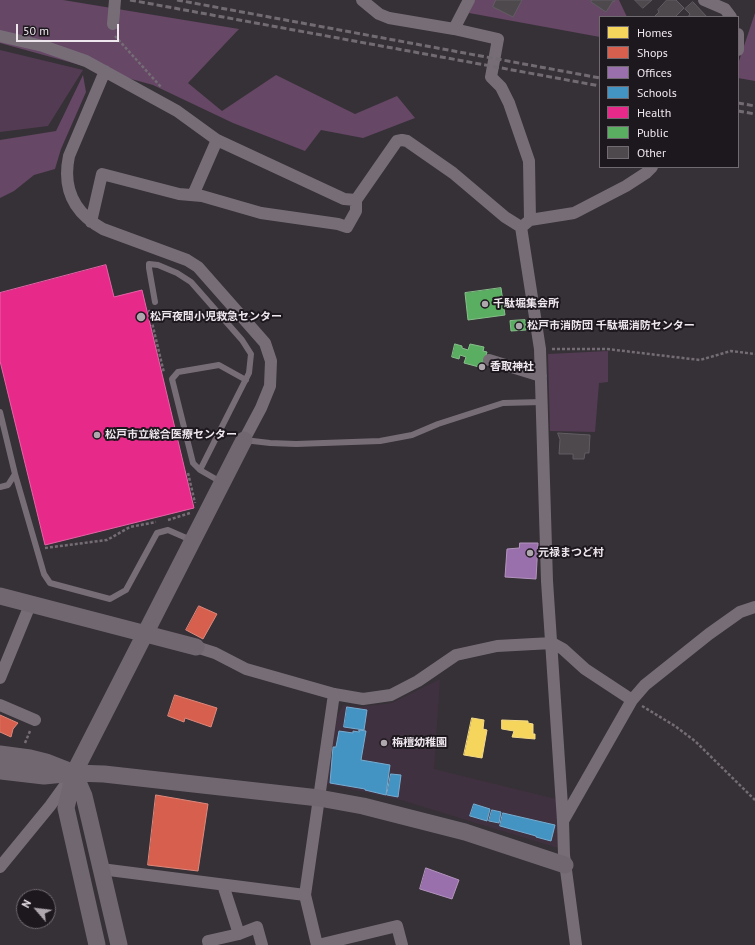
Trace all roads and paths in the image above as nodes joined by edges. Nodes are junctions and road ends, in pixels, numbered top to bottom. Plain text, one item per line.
1 (362, 0) edge
2 (469, 0) edge
3 (704, 0) edge
4 (115, 3) edge
5 (730, 16) edge
6 (112, 24) joint
7 (454, 30) junction
8 (0, 36) edge
9 (105, 71) junction
10 (162, 88) dead end
11 (217, 140) junction
12 (651, 168) edge
13 (193, 195) junction
14 (356, 200) junction
15 (91, 222) junction
16 (525, 223) junction
17 (155, 302) dead end
18 (540, 349) junction
19 (755, 354) edge
20 (489, 360) dead end
21 (541, 376) junction
22 (246, 380) junction
23 (542, 402) junction
24 (0, 412) edge
25 (244, 440) junction
26 (200, 470) junction
27 (15, 474) junction
28 (223, 482) junction
29 (0, 487) edge
30 (192, 489) dead end
31 (196, 510) dead end
32 (192, 512) dead end
33 (166, 520) dead end
34 (160, 521) dead end
35 (193, 541) junction
36 (37, 550) junction
37 (0, 596) edge
38 (30, 605) junction
39 (755, 607) edge
40 (145, 634) junction
41 (552, 643) junction
42 (196, 647) joint
43 (0, 678) edge
44 (334, 694) junction
45 (632, 700) junction
46 (0, 705) edge
47 (35, 720) dead end
48 (0, 754) edge
49 (0, 771) edge
50 (74, 773) junction
51 (318, 798) junction
52 (755, 800) edge
53 (563, 821) junction
54 (565, 865) junction
55 (0, 867) edge
56 (101, 869) junction
57 (224, 884) junction
58 (305, 895) junction
59 (239, 934) junction
60 (97, 945) edge
61 (119, 945) edge
62 (209, 945) edge
63 (262, 945) edge
64 (318, 945) edge
65 (402, 945) edge
66 (576, 945) edge

1 - 7 street
2 - 7 street
3 - 5 street
4 - 6 street
6 - 10 path
7 - 16 street
8 - 9 street
9 - 11 street
9 - 15 street
11 - 13 street
11 - 14 street
12 - 16 street
13 - 14 street
13 - 15 street
14 - 16 street
15 - 25 street
16 - 18 street
17 - 22 lane
18 - 19 path
18 - 21 street
20 - 21 street
21 - 23 street
22 - 26 lane
22 - 26 lane
23 - 25 lane
23 - 41 street
24 - 27 lane
25 - 28 street
26 - 28 lane
27 - 29 lane
27 - 36 lane
28 - 35 street
30 - 31 path
32 - 33 path
34 - 36 path
35 - 36 lane
35 - 40 street
37 - 38 street
38 - 40 street
38 - 43 street
39 - 45 street
40 - 42 street
40 - 50 street
41 - 44 street
41 - 45 street
41 - 53 street
42 - 44 street
44 - 51 street
45 - 52 path
45 - 53 street
46 - 47 street
48 - 50 street
49 - 50 street
50 - 51 street
50 - 55 street
50 - 56 street
50 - 60 street
51 - 54 street
51 - 58 street
53 - 54 street
54 - 66 street
56 - 57 street
56 - 61 street
57 - 58 street
57 - 59 street
58 - 64 street
59 - 62 street
59 - 63 street
64 - 65 street

